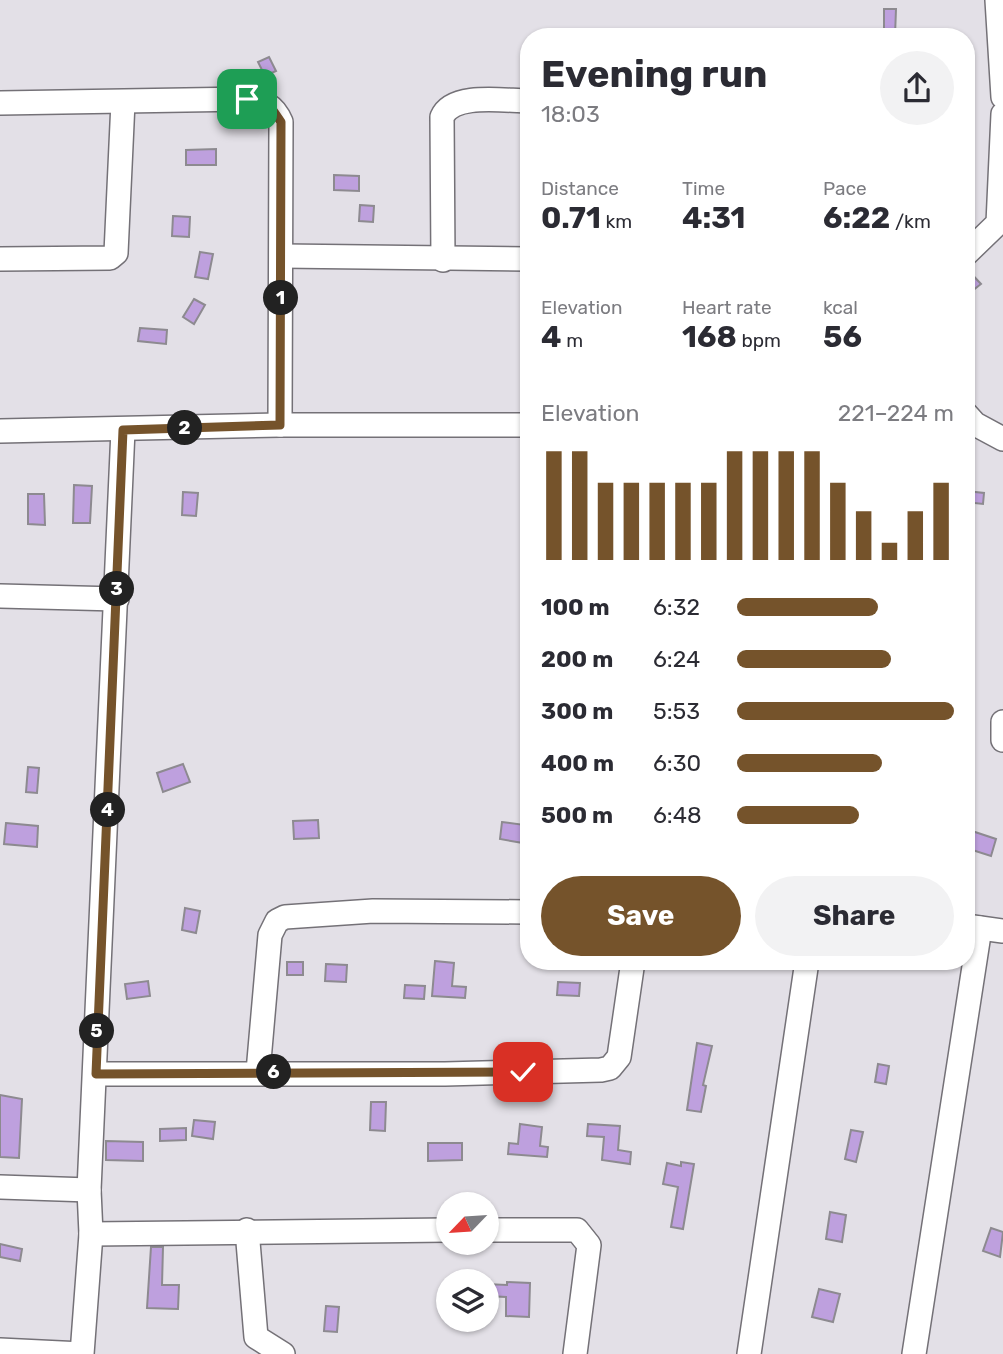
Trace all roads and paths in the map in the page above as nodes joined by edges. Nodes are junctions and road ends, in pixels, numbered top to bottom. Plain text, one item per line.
1 (997, 0) edge
2 (1003, 97) edge
3 (520, 101) edge
4 (123, 102) junction
5 (0, 103) edge
6 (1003, 114) edge
7 (1001, 225) edge
8 (975, 247) edge
9 (282, 256) junction
10 (0, 259) edge
11 (520, 259) edge
12 (443, 260) junction
13 (975, 424) edge
14 (280, 425) junction
15 (520, 425) edge
16 (123, 430) junction
17 (0, 431) edge
18 (1003, 439) edge
19 (0, 596) edge
20 (117, 600) junction
21 (1003, 722) edge
22 (1003, 740) edge
23 (520, 912) edge
24 (983, 929) edge
25 (632, 970) edge
26 (806, 970) edge
27 (258, 1072) junction
28 (96, 1074) junction
29 (0, 1187) edge
30 (89, 1190) junction
31 (247, 1230) junction
32 (436, 1230) edge
33 (499, 1230) edge
34 (90, 1234) junction
35 (0, 1350) edge
36 (283, 1354) edge
37 (575, 1354) edge
38 (749, 1354) edge
39 (914, 1354) edge

1 - 2 street
3 - 12 street
4 - 5 street
4 - 9 street
4 - 10 street
6 - 7 street
7 - 8 street
9 - 12 street
9 - 14 street
11 - 12 street
13 - 18 street
14 - 15 street
14 - 16 street
16 - 17 street
16 - 20 street
19 - 20 street
20 - 28 street
21 - 22 street
23 - 27 street
24 - 39 street
25 - 27 street
26 - 38 street
27 - 28 street
28 - 30 street
29 - 30 street
30 - 34 street
31 - 32 street
31 - 34 street
31 - 36 street
33 - 37 street
34 - 35 street

